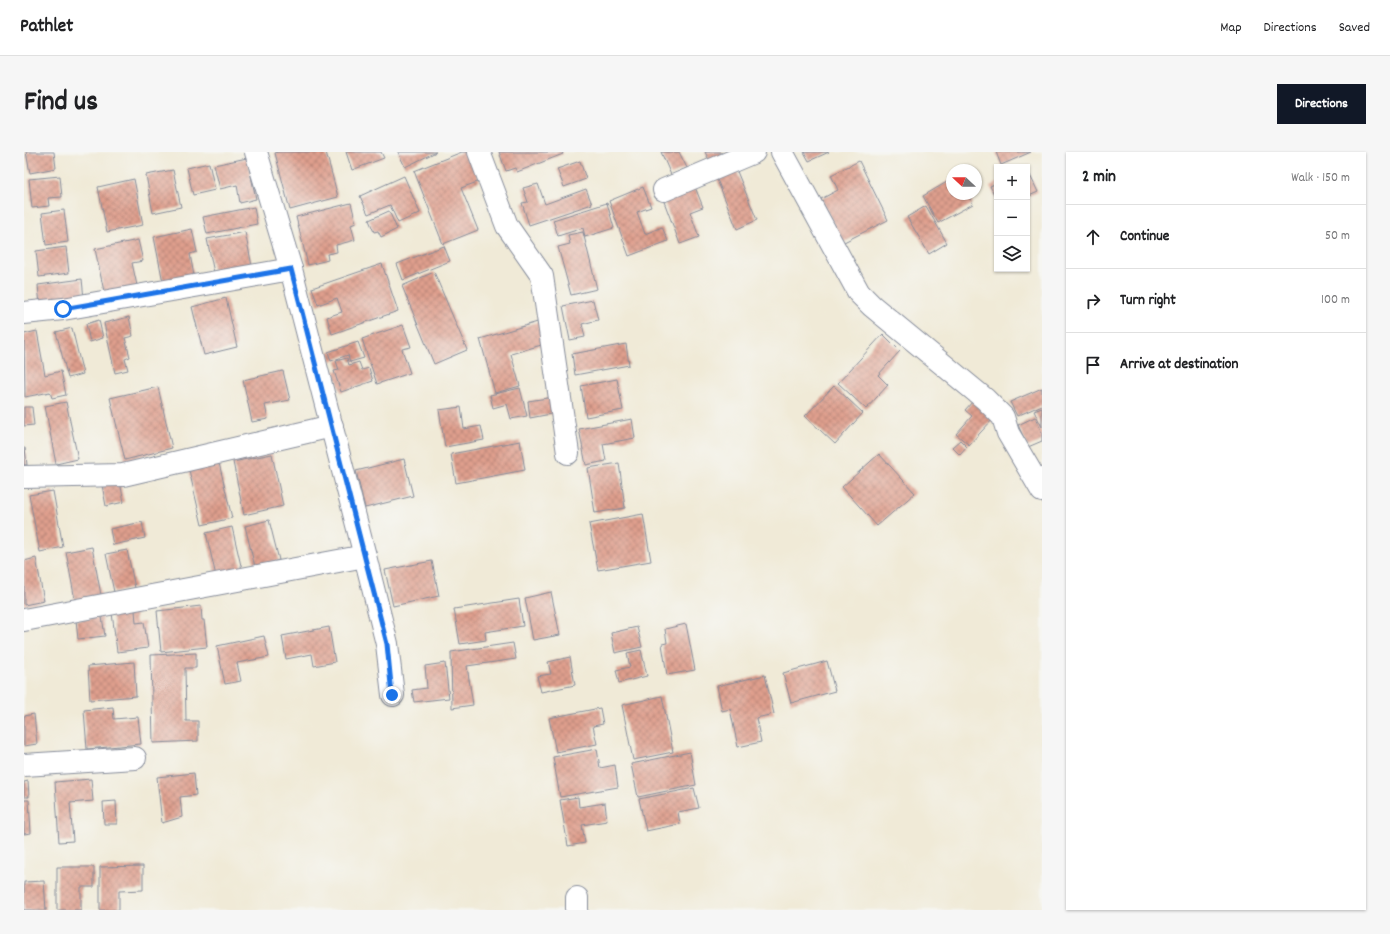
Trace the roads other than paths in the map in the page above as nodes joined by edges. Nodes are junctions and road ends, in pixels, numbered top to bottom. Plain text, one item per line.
1 (256, 152) edge
2 (478, 152) edge
3 (754, 152) edge
4 (782, 152) edge
5 (664, 190) dead end
6 (291, 269) junction
7 (24, 313) edge
8 (332, 426) junction
9 (568, 453) dead end
10 (24, 477) edge
11 (1042, 491) edge
12 (365, 556) junction
13 (24, 620) edge
14 (392, 695) dead end
15 (135, 758) dead end
16 (24, 765) edge

1 - 6 street
2 - 9 street
3 - 5 street
4 - 11 street
6 - 7 street
6 - 8 street
8 - 10 street
8 - 12 street
12 - 13 street
12 - 14 street
15 - 16 street

